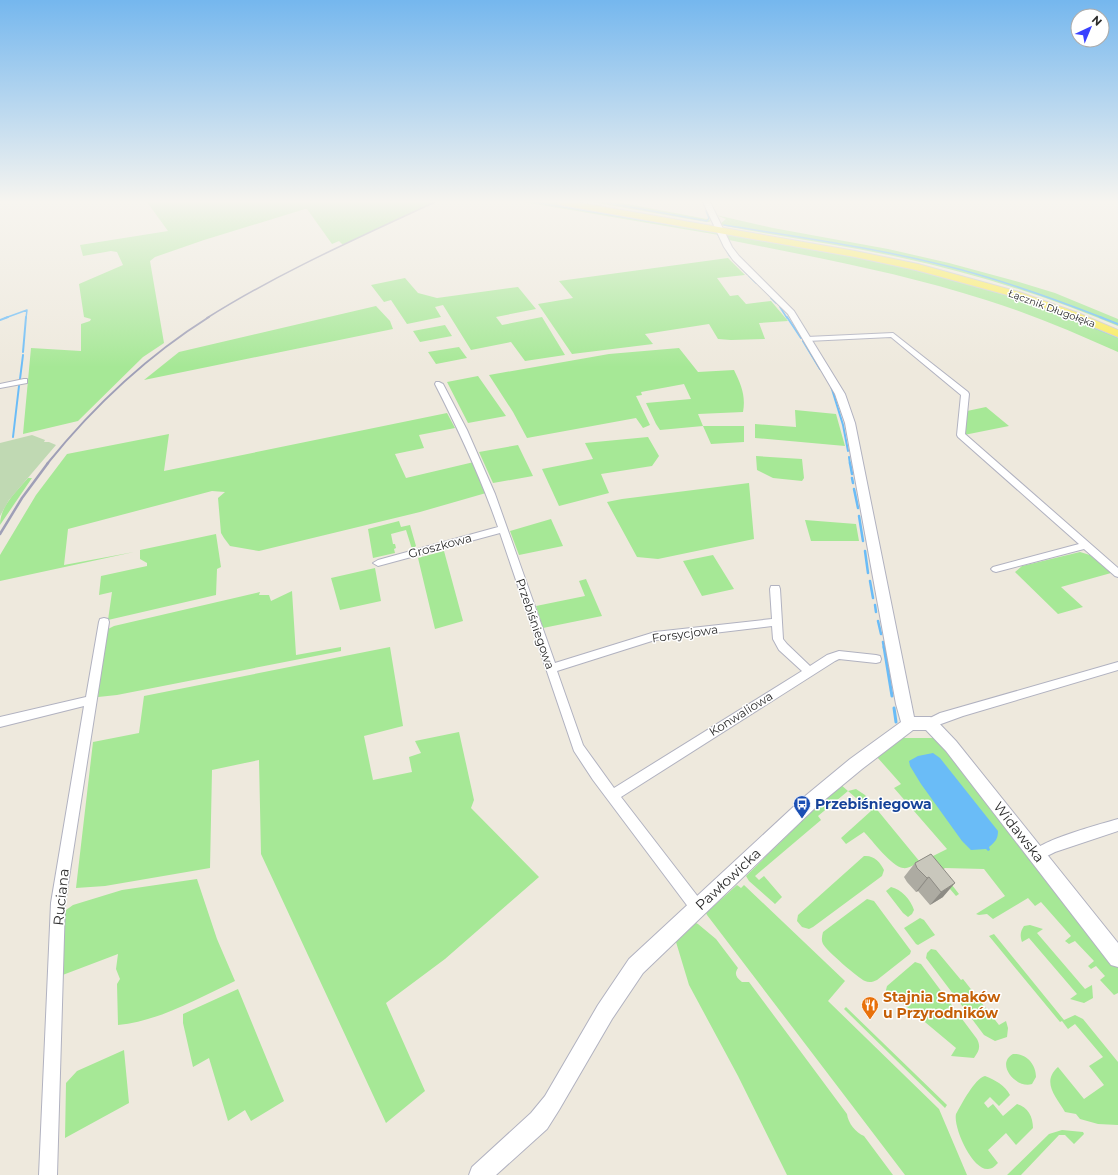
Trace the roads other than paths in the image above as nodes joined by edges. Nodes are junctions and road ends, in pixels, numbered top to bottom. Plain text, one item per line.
1 (735, 257) edge
2 (868, 257) edge
3 (890, 257) edge
4 (1118, 329) edge
5 (1118, 334) edge
6 (807, 339) junction
7 (24, 382) dead end
8 (439, 384) dead end
9 (0, 386) edge
10 (503, 529) junction
11 (1085, 546) junction
12 (378, 563) dead end
13 (996, 569) dead end
14 (1118, 574) edge
15 (775, 589) dead end
16 (104, 622) dead end
17 (776, 622) junction
18 (876, 659) dead end
19 (1118, 666) edge
20 (550, 669) junction
21 (809, 671) junction
22 (91, 700) junction
23 (0, 722) edge
24 (910, 724) junction
25 (930, 724) junction
26 (612, 796) junction
27 (1118, 825) edge
28 (1037, 855) junction
29 (698, 907) junction
30 (1118, 958) edge
31 (48, 1175) edge
32 (480, 1175) edge

1 - 6 street
2 - 5 main road, Łącznik Długołęka
3 - 4 main road, Łącznik Długołęka
6 - 11 street
6 - 24 street
7 - 9 street
8 - 10 street, Przebiśniegowa
10 - 12 street, Groszkowa
10 - 20 street, Przebiśniegowa
11 - 13 street
11 - 14 street
15 - 17 street
16 - 22 street, Ruciana
17 - 20 street, Forsycjowa
17 - 21 street
18 - 21 street, Konwaliowa
19 - 25 street
20 - 26 street, Przebiśniegowa
21 - 26 street, Konwaliowa
22 - 23 street
22 - 31 street, Ruciana
24 - 25 street
24 - 29 street, Pawłowicka
25 - 28 street, Widawska
26 - 29 street, Przebiśniegowa
27 - 28 street
28 - 30 street, Widawska
29 - 32 street, Pawłowicka

